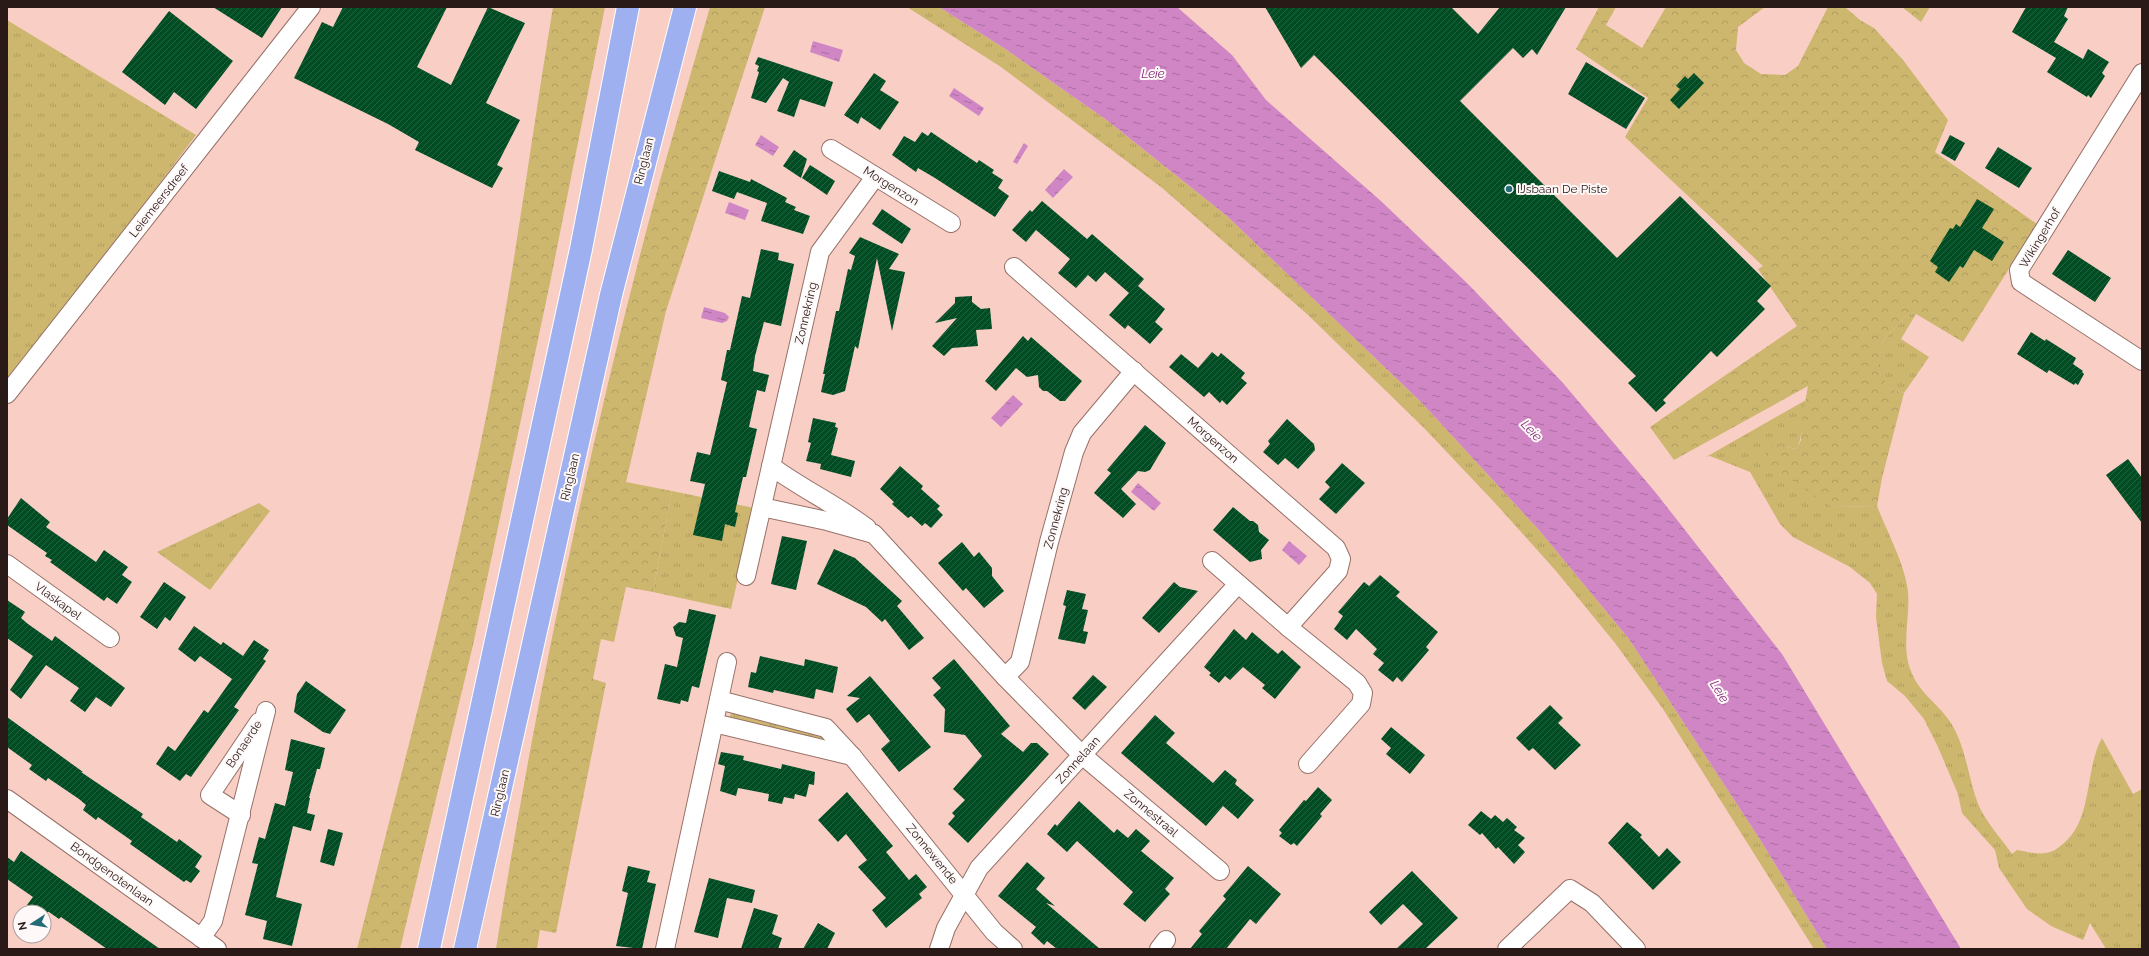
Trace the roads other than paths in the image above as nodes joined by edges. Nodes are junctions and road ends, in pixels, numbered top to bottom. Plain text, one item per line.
1 (311, 7) edge
2 (628, 7) edge
3 (685, 7) edge
4 (2142, 72) edge
5 (831, 148) dead end
6 (875, 177) junction
7 (951, 223) dead end
8 (1014, 267) dead end
9 (2142, 361) edge
10 (1134, 371) junction
11 (7, 394) edge
12 (771, 466) junction
13 (762, 507) junction
14 (874, 534) junction
15 (1212, 561) dead end
16 (7, 564) edge
17 (746, 576) dead end
18 (1238, 584) junction
19 (1288, 627) junction
20 (110, 638) dead end
21 (728, 662) dead end
22 (1005, 677) junction
23 (719, 700) junction
24 (714, 725) junction
25 (1082, 755) junction
26 (852, 756) junction
27 (1308, 764) dead end
28 (7, 799) edge
29 (241, 815) junction
30 (1220, 871) dead end
31 (966, 895) junction
32 (201, 938) junction
33 (217, 949) edge
34 (429, 949) edge
35 (465, 949) edge
36 (665, 949) edge
37 (939, 949) edge
38 (1013, 949) edge
39 (1507, 949) edge
40 (1636, 949) edge

1 - 11 street, Leiemeersdreef
2 - 34 highway
3 - 35 highway, Ringlaan
4 - 9 street, Wikingerhof
5 - 6 street, Morgenzon
6 - 7 street, Morgenzon
6 - 12 street, Zonnekring
8 - 10 street, Morgenzon
10 - 19 street, Morgenzon
10 - 22 street, Zonnekring
12 - 13 street, Zonnekring
12 - 14 street
13 - 14 street
13 - 17 street, Zonnekring
14 - 22 street
15 - 18 street
16 - 20 street, Vlaskapel
18 - 19 street
18 - 25 street, Zonnelaan
19 - 27 street
21 - 23 street
22 - 25 street
23 - 24 street
23 - 26 street, Zonnewende
24 - 26 street
24 - 36 street
25 - 30 street, Zonnestraal
25 - 31 street, Zonnelaan
26 - 31 street, Zonnewende
28 - 32 street, Bondgenotenlaan
29 - 29 street, Bonaerde
29 - 32 street, Bonaerde
31 - 37 street, Zonnelaan
31 - 38 street, Zonnewende
32 - 33 street, Bondgenotenlaan
39 - 40 street

